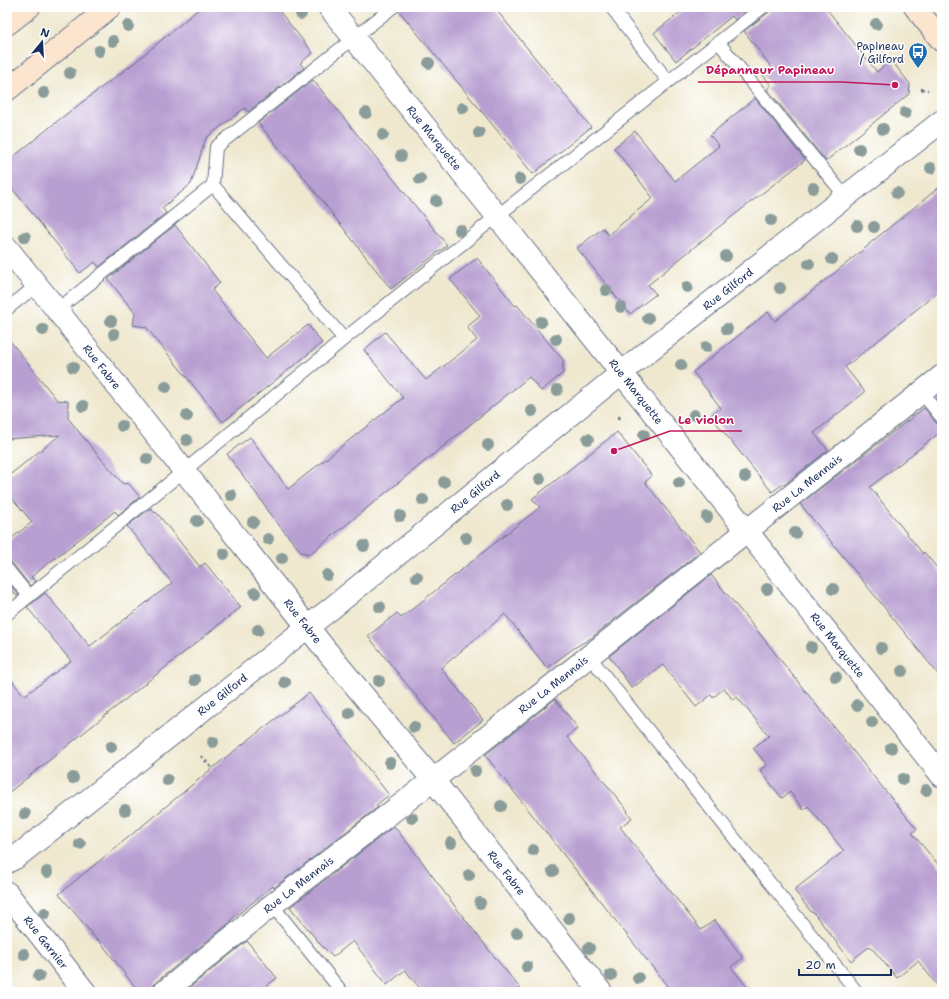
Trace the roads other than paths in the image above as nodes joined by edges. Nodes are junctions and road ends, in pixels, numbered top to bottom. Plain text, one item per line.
1 (29, 7) edge
2 (110, 7) edge
3 (329, 7) edge
4 (393, 7) edge
5 (611, 7) edge
6 (763, 7) edge
7 (915, 7) edge
8 (7, 24) edge
9 (354, 38) junction
10 (942, 41) edge
11 (718, 43) junction
12 (668, 81) junction
13 (7, 90) edge
14 (942, 121) edge
15 (213, 185) junction
16 (845, 196) junction
17 (497, 216) junction
18 (7, 248) edge
19 (37, 285) junction
20 (7, 309) edge
21 (57, 310) junction
22 (344, 339) junction
23 (622, 372) junction
24 (942, 376) edge
25 (921, 392) junction
26 (942, 418) edge
27 (184, 471) junction
28 (746, 530) junction
29 (7, 569) edge
30 (29, 596) junction
31 (7, 614) edge
32 (308, 627) junction
33 (589, 656) junction
34 (942, 776) edge
35 (433, 780) junction
36 (7, 862) edge
37 (7, 893) edge
38 (272, 905) junction
39 (85, 992) edge
40 (164, 992) edge
41 (342, 992) edge
42 (601, 992) edge
43 (857, 992) edge

1 - 8 main road
2 - 13 main road
3 - 9 street, Rue Marquette
4 - 9 lane
5 - 12 lane
6 - 11 lane
7 - 10 main road
9 - 15 lane
9 - 17 street, Rue Marquette
11 - 12 lane
11 - 16 lane
12 - 17 lane
14 - 16 street, Rue Gilford
15 - 21 lane
15 - 22 lane
16 - 23 street, Rue Gilford
17 - 22 lane
17 - 23 street, Rue Marquette
18 - 19 street, Rue Fabre
19 - 20 lane
19 - 21 street, Rue Fabre
21 - 27 street, Rue Fabre
22 - 27 lane
23 - 28 street, Rue Marquette
23 - 32 street, Rue Gilford
24 - 25 street, Rue La Mennais
25 - 26 lane
25 - 28 street, Rue La Mennais
27 - 30 lane
27 - 32 street, Rue Fabre
28 - 33 street, Rue La Mennais
28 - 34 street, Rue Marquette
29 - 30 lane
30 - 31 lane
32 - 35 street, Rue Fabre
32 - 36 street, Rue Gilford
33 - 35 street, Rue La Mennais
33 - 43 lane
35 - 38 street, Rue La Mennais
35 - 42 street, Rue Fabre
37 - 39 street, Rue Garnier
38 - 40 street, Rue La Mennais
38 - 41 lane

